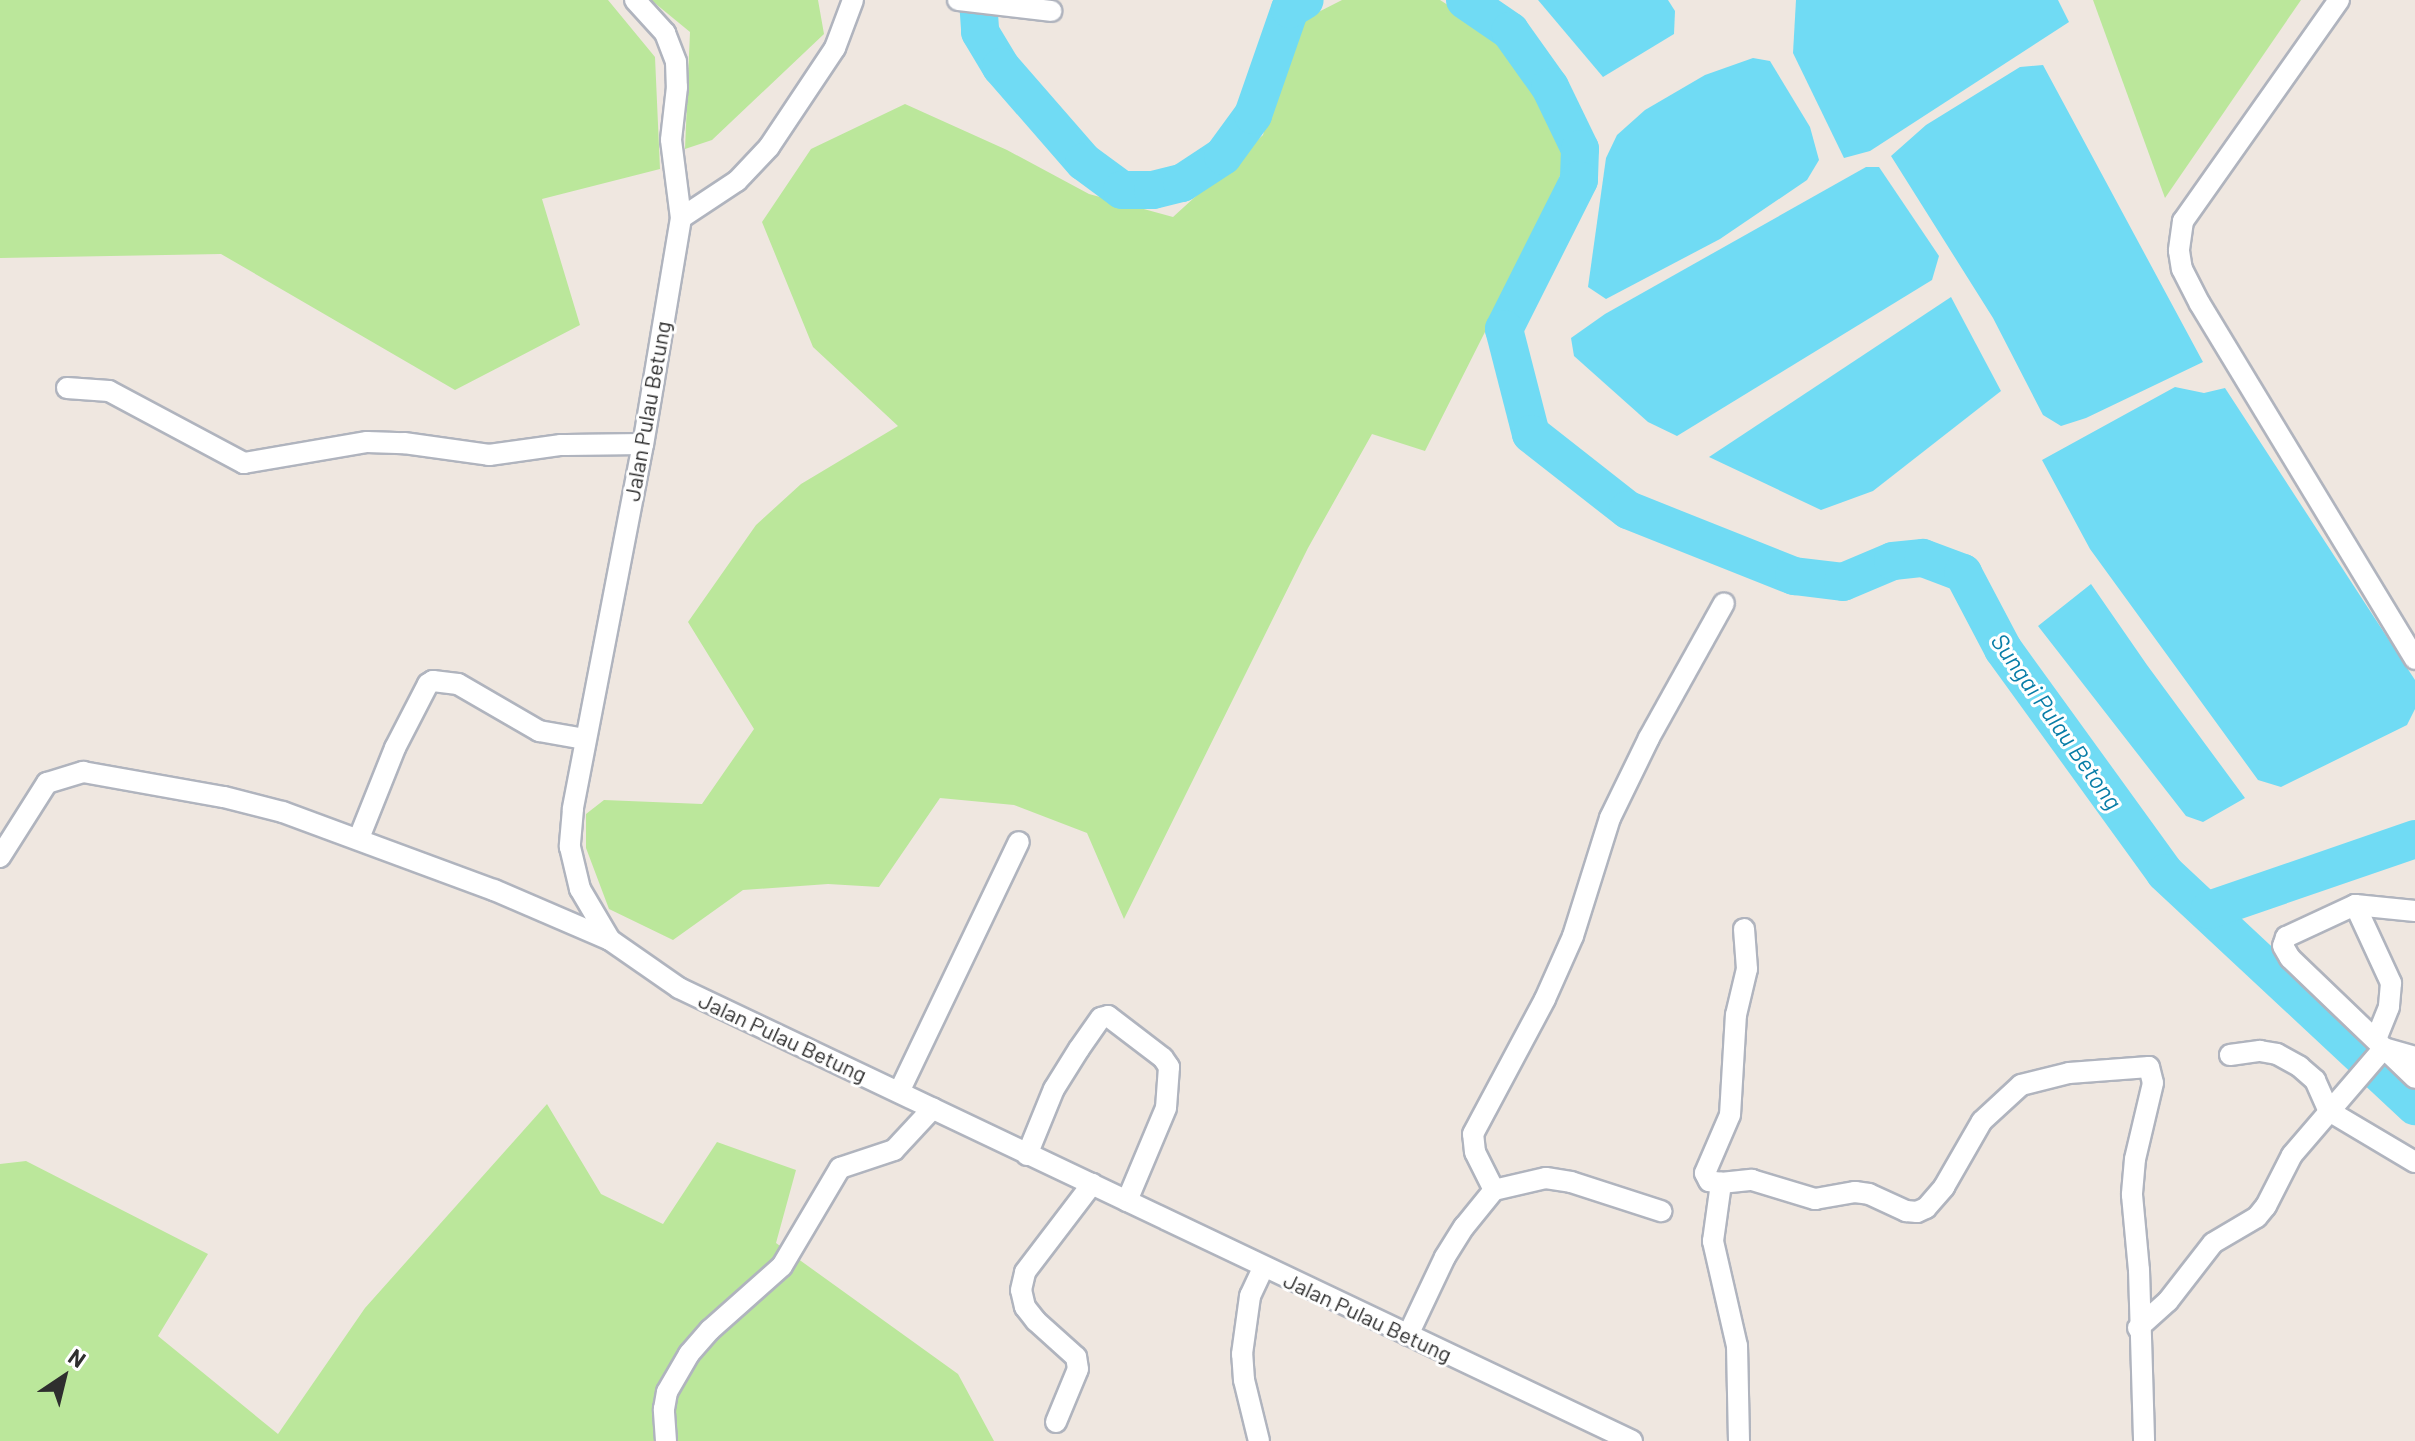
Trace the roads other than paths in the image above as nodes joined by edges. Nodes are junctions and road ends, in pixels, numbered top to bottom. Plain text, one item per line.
1 (635, 0) edge
2 (853, 0) edge
3 (958, 0) edge
4 (2339, 0) edge
5 (1027, 5) edge
6 (1051, 11) dead end
7 (681, 218) junction
8 (67, 388) dead end
9 (643, 444) junction
10 (1724, 603) dead end
11 (2415, 659) edge
12 (585, 739) junction
13 (359, 838) junction
14 (1019, 842) dead end
15 (0, 857) edge
16 (2355, 905) junction
17 (2415, 911) edge
18 (1744, 929) dead end
19 (610, 940) junction
20 (2379, 1048) junction
21 (2230, 1055) dead end
22 (2415, 1057) edge
23 (2415, 1078) edge
24 (899, 1092) junction
25 (2334, 1105) junction
26 (933, 1108) junction
27 (1027, 1155) junction
28 (2415, 1162) edge
29 (1721, 1183) junction
30 (1092, 1184) junction
31 (1494, 1190) junction
32 (1127, 1201) junction
33 (1661, 1211) dead end
34 (1263, 1268) junction
35 (2138, 1328) junction
36 (1408, 1335) junction
37 (1056, 1422) dead end
38 (666, 1441) edge
39 (1259, 1441) edge
40 (1632, 1441) edge
41 (1739, 1441) edge
42 (2144, 1441) edge

1 - 7 street, Jalan Pulau Betung
2 - 7 street
3 - 5 street
4 - 11 street
5 - 6 street
7 - 9 street, Jalan Pulau Betung
8 - 9 street
9 - 12 street, Jalan Pulau Betung
10 - 31 street
12 - 13 street
12 - 19 street, Jalan Pulau Betung
13 - 15 street
13 - 19 street
14 - 24 street
16 - 17 street
16 - 20 street
16 - 20 street
18 - 29 street
19 - 24 street, Jalan Pulau Betung
20 - 22 street
20 - 23 street
20 - 25 street
21 - 25 street
24 - 26 street, Jalan Pulau Betung
25 - 28 street
25 - 35 street
26 - 27 street, Jalan Pulau Betung
26 - 38 street
27 - 30 street, Jalan Pulau Betung
27 - 32 street
29 - 35 street
29 - 41 street
30 - 32 street, Jalan Pulau Betung
30 - 37 street
31 - 33 street
31 - 36 street
32 - 34 street, Jalan Pulau Betung
34 - 36 street, Jalan Pulau Betung
34 - 39 street
35 - 42 street
36 - 40 street, Jalan Pulau Betung

